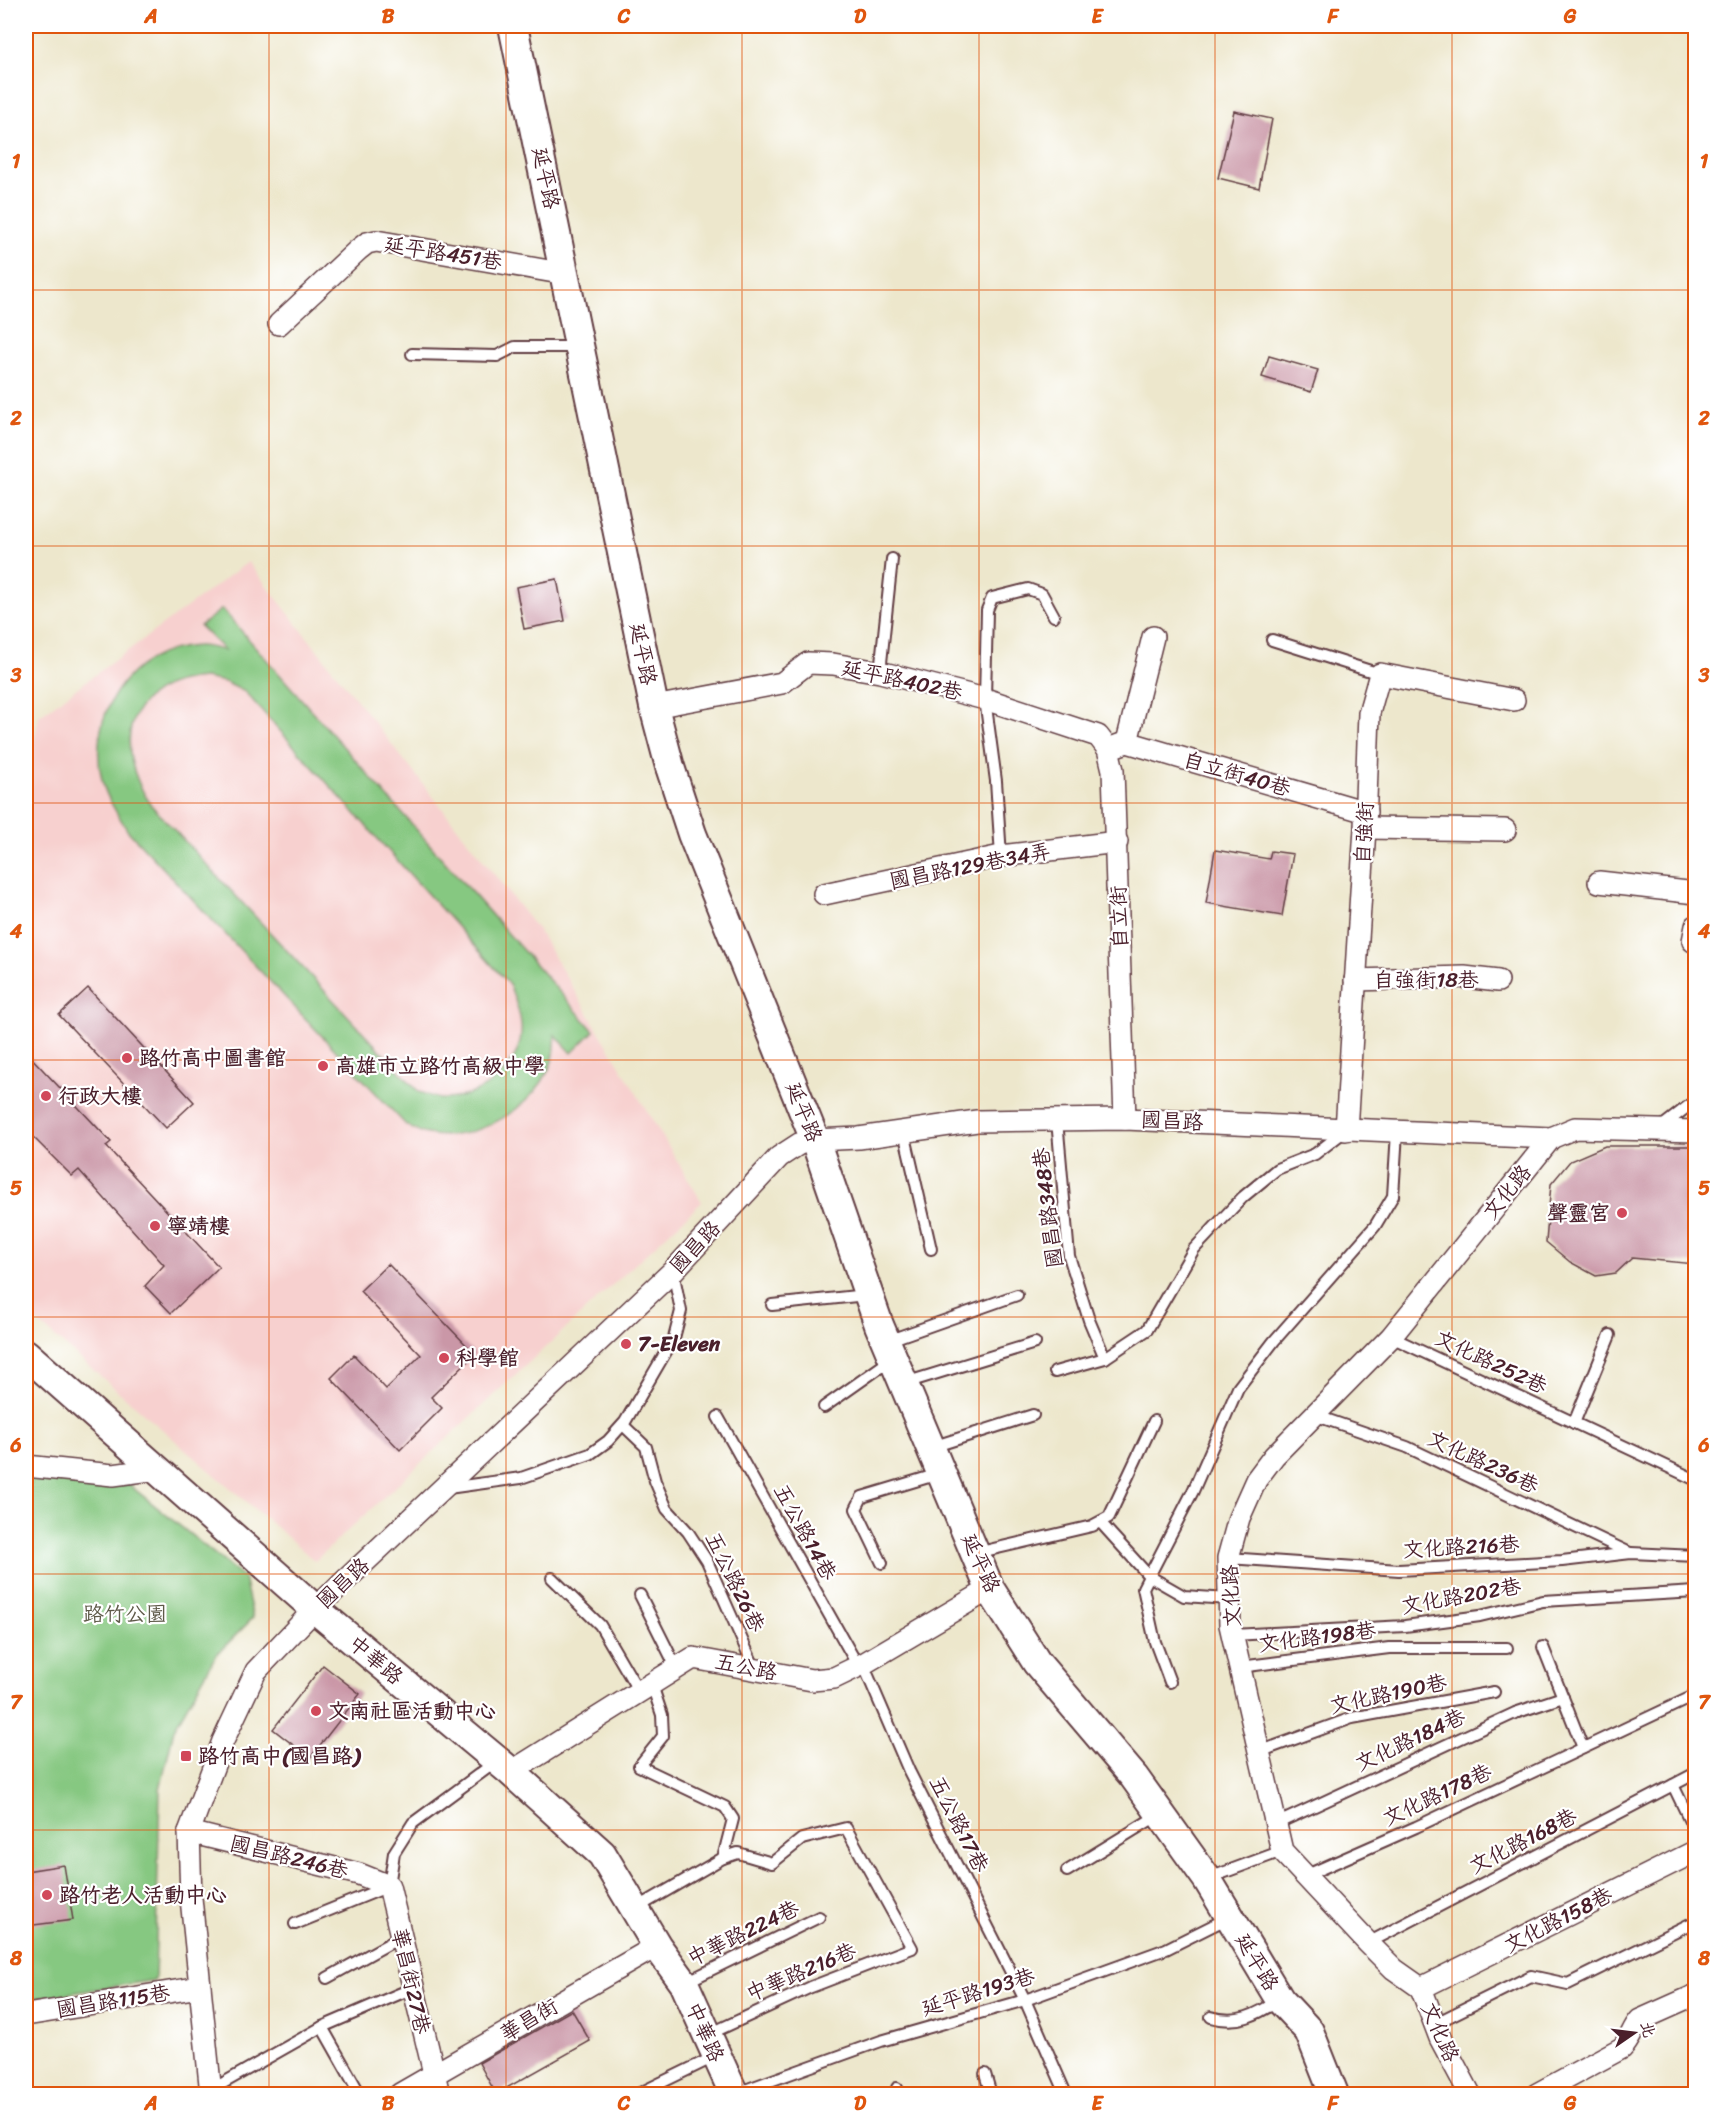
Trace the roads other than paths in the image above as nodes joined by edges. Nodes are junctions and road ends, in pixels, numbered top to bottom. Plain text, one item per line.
1 (513, 26) edge
2 (566, 274) junction
3 (279, 324) dead end
4 (581, 347) junction
5 (412, 354) dead end
6 (892, 559) dead end
7 (1054, 616) dead end
8 (1154, 638) dead end
9 (1272, 640) dead end
10 (880, 672) junction
11 (1380, 674) junction
12 (986, 699) junction
13 (1514, 700) dead end
14 (654, 707) junction
15 (1117, 746) junction
16 (1366, 820) junction
17 (1505, 830) dead end
18 (1117, 842) junction
19 (1001, 856) junction
20 (1599, 882) dead end
21 (1695, 893) edge
22 (824, 894) dead end
23 (1355, 980) junction
24 (1498, 981) dead end
25 (1695, 1100) edge
26 (1125, 1119) junction
27 (1057, 1120) junction
28 (1660, 1128) junction
29 (1346, 1130) junction
30 (1695, 1131) edge
31 (904, 1132) junction
32 (1397, 1132) junction
33 (1551, 1138) junction
34 (815, 1140) junction
35 (931, 1249) dead end
36 (673, 1271) junction
37 (869, 1295) junction
38 (1017, 1295) dead end
39 (772, 1305) dead end
40 (1610, 1335) dead end
41 (1391, 1337) junction
42 (1035, 1342) dead end
43 (26, 1354) edge
44 (1105, 1358) junction
45 (895, 1361) junction
46 (1055, 1372) dead end
47 (824, 1407) dead end
48 (1033, 1415) dead end
49 (1314, 1416) junction
50 (718, 1418) dead end
51 (1154, 1421) dead end
52 (1574, 1423) junction
53 (623, 1425) junction
54 (937, 1460) junction
55 (26, 1466) edge
56 (158, 1469) junction
57 (1695, 1480) edge
58 (445, 1488) junction
59 (1101, 1522) junction
60 (975, 1553) junction
61 (1631, 1553) junction
62 (1695, 1556) edge
63 (1228, 1558) junction
64 (882, 1563) dead end
65 (1149, 1576) junction
66 (552, 1578) dead end
67 (990, 1589) junction
68 (1695, 1592) edge
69 (640, 1595) dead end
70 (1228, 1599) junction
71 (315, 1609) junction
72 (1233, 1635) junction
73 (1544, 1647) dead end
74 (1507, 1648) dead end
75 (860, 1665) junction
76 (676, 1667) junction
77 (1240, 1667) junction
78 (755, 1669) junction
79 (1170, 1682) dead end
80 (644, 1686) junction
81 (1494, 1692) dead end
82 (1695, 1695) edge
83 (1563, 1697) junction
84 (1583, 1748) junction
85 (1259, 1752) junction
86 (504, 1766) junction
87 (1695, 1773) edge
88 (1673, 1785) junction
89 (1160, 1814) junction
90 (1276, 1824) junction
91 (189, 1832) junction
92 (1695, 1833) edge
93 (1282, 1851) junction
94 (1695, 1851) edge
95 (723, 1858) junction
96 (1067, 1871) dead end
97 (1307, 1875) junction
98 (1207, 1879) junction
99 (389, 1886) junction
100 (635, 1909) junction
101 (819, 1917) dead end
102 (1230, 1917) junction
103 (1695, 1921) edge
104 (295, 1924) dead end
105 (401, 1937) junction
106 (1368, 1943) junction
107 (657, 1946) junction
108 (327, 1978) dead end
109 (684, 1983) junction
110 (200, 1986) junction
111 (413, 1988) junction
112 (1421, 1989) junction
113 (1695, 1995) edge
114 (1025, 2000) junction
115 (1280, 2000) junction
116 (26, 2015) edge
117 (1211, 2016) dead end
118 (1434, 2024) junction
119 (322, 2027) junction
120 (711, 2045) junction
121 (986, 2074) dead end
122 (436, 2085) edge
123 (211, 2092) edge
124 (360, 2094) edge
125 (400, 2094) edge
126 (638, 2094) edge
127 (734, 2094) edge
128 (992, 2094) edge
129 (1066, 2094) edge
130 (1334, 2094) edge
131 (1470, 2094) edge
132 (1537, 2094) edge

1 - 2 street, 延平路
2 - 3 street, 延平路451巷
2 - 4 street, 延平路
4 - 5 lane
4 - 14 street, 延平路
6 - 10 lane
7 - 12 lane
8 - 15 street
9 - 11 lane
10 - 12 street, 延平路402巷
10 - 14 street, 延平路402巷
11 - 13 street
11 - 16 street, 自強街
12 - 15 street, 延平路402巷
12 - 19 lane
14 - 34 street, 延平路
15 - 16 street, 自立街40巷
15 - 18 street, 自立街
16 - 17 street, 自立街40巷
16 - 23 street, 自強街
18 - 19 street, 國昌路129巷34弄
18 - 26 street, 自立街
19 - 22 street, 國昌路129巷34弄
20 - 21 street
23 - 24 street, 自強街18巷
23 - 29 street, 自強街
25 - 28 lane
26 - 27 street, 國昌路
26 - 29 street, 國昌路
27 - 31 street, 國昌路
27 - 44 lane, 國昌路348巷
28 - 30 street, 國昌路
28 - 33 street, 國昌路
29 - 32 street, 國昌路
29 - 44 lane
31 - 34 street, 國昌路
31 - 35 lane
32 - 33 street, 國昌路
32 - 65 lane
33 - 41 street, 文化路
34 - 36 street, 國昌路
34 - 37 street, 延平路
36 - 53 lane
36 - 58 street, 國昌路
37 - 39 lane
37 - 45 street, 延平路
38 - 45 lane
40 - 52 lane
41 - 49 street, 文化路
41 - 52 lane, 文化路252巷
42 - 45 lane
43 - 56 street, 中華路
44 - 46 lane
45 - 47 lane
45 - 54 street, 延平路
48 - 54 lane
49 - 61 lane, 文化路236巷
49 - 63 street, 文化路
50 - 75 lane, 五公路14巷
51 - 59 lane
52 - 57 lane, 文化路252巷
53 - 58 lane
53 - 78 lane, 五公路26巷
54 - 60 street, 延平路
54 - 64 lane
55 - 56 street
56 - 71 street, 中華路
58 - 71 street, 國昌路
59 - 60 lane
59 - 65 lane
60 - 67 street, 延平路
61 - 62 lane, 文化路216巷
61 - 63 lane, 文化路216巷
63 - 70 street, 文化路
65 - 70 lane
65 - 79 lane
66 - 80 lane
67 - 75 street, 五公路
67 - 89 street, 延平路
68 - 72 lane, 文化路202巷
69 - 76 lane
70 - 72 street, 文化路
71 - 86 street, 中華路
71 - 91 street, 國昌路
72 - 77 street, 文化路
73 - 83 lane
74 - 77 lane, 文化路198巷
75 - 78 street, 五公路
75 - 114 lane, 五公路17巷
76 - 78 street, 五公路
76 - 80 street, 五公路
77 - 85 street, 文化路
80 - 86 street, 五公路
80 - 95 lane
81 - 85 lane, 文化路190巷
82 - 84 lane, 文化路178巷
83 - 84 lane
83 - 90 lane, 文化路184巷
84 - 97 lane, 文化路178巷
85 - 90 street, 文化路
86 - 99 lane
86 - 100 street, 中華路
87 - 88 lane, 文化路168巷
88 - 92 lane
88 - 106 lane, 文化路168巷
89 - 96 lane
89 - 98 street, 延平路
90 - 93 street, 文化路
91 - 99 street, 國昌路246巷
91 - 110 street, 國昌路
93 - 97 street, 文化路
93 - 98 lane
94 - 112 street, 文化路158巷
95 - 100 lane
95 - 120 lane, 中華路216巷
97 - 106 street, 文化路
98 - 102 street, 延平路
99 - 104 lane
99 - 105 street, 華昌街27巷
100 - 107 street, 中華路
101 - 109 lane, 中華路224巷
102 - 114 lane, 延平路193巷
102 - 115 street, 延平路
103 - 118 lane
105 - 108 lane
105 - 111 street, 華昌街27巷
106 - 112 street, 文化路
107 - 109 street, 中華路
107 - 122 street, 華昌街
109 - 120 street, 中華路
110 - 116 street, 國昌路115巷
110 - 123 street, 國昌路
111 - 119 lane
111 - 122 street, 華昌街27巷
112 - 118 street, 文化路
113 - 132 street
114 - 127 lane, 延平路193巷
114 - 129 lane, 五公路17巷
115 - 117 lane
115 - 130 street, 延平路
118 - 131 street, 文化路
119 - 123 lane
119 - 124 lane
120 - 126 lane, 中華路216巷
120 - 127 street, 中華路
121 - 128 lane
122 - 125 street, 華昌街

